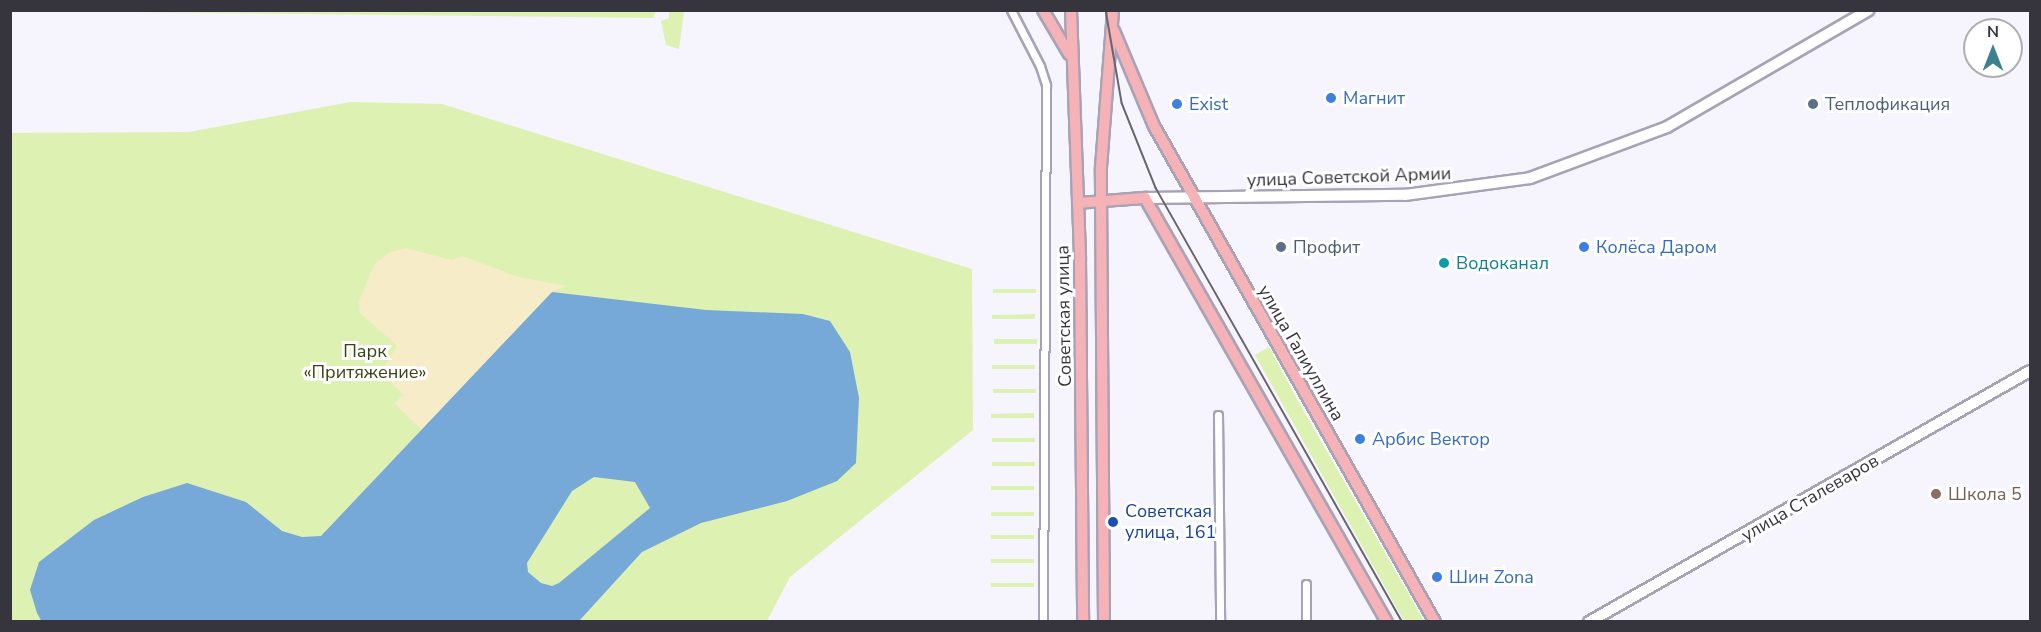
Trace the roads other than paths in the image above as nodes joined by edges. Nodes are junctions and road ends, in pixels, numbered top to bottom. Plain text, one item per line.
1 (1011, 10) edge
2 (1043, 10) edge
3 (1071, 10) edge
4 (1113, 10) edge
5 (1869, 10) edge
6 (1114, 31) junction
7 (1071, 56) junction
8 (1191, 195) junction
9 (1145, 198) junction
10 (1102, 202) junction
11 (1078, 203) junction
12 (2031, 371) edge
13 (1218, 415) dead end
14 (1306, 584) dead end
15 (1043, 621) edge
16 (1083, 621) edge
17 (1104, 621) edge
18 (1220, 621) edge
19 (1306, 621) edge
20 (1387, 621) edge
21 (1435, 621) edge
22 (1589, 621) edge

1 - 15 street
2 - 7 main road
3 - 7 main road, Советская улица
4 - 6 main road
5 - 8 main road, улица Советской Армии
6 - 8 main road
6 - 10 main road
7 - 11 main road, Советская улица
8 - 9 main road, улица Советской Армии
8 - 21 main road, улица Галиуллина
9 - 10 main road, улица Советской Армии
9 - 20 main road
10 - 11 main road, улица Советской Армии
10 - 17 main road
11 - 16 main road, Советская улица
12 - 22 main road, улица Сталеваров
13 - 18 street
14 - 19 street

